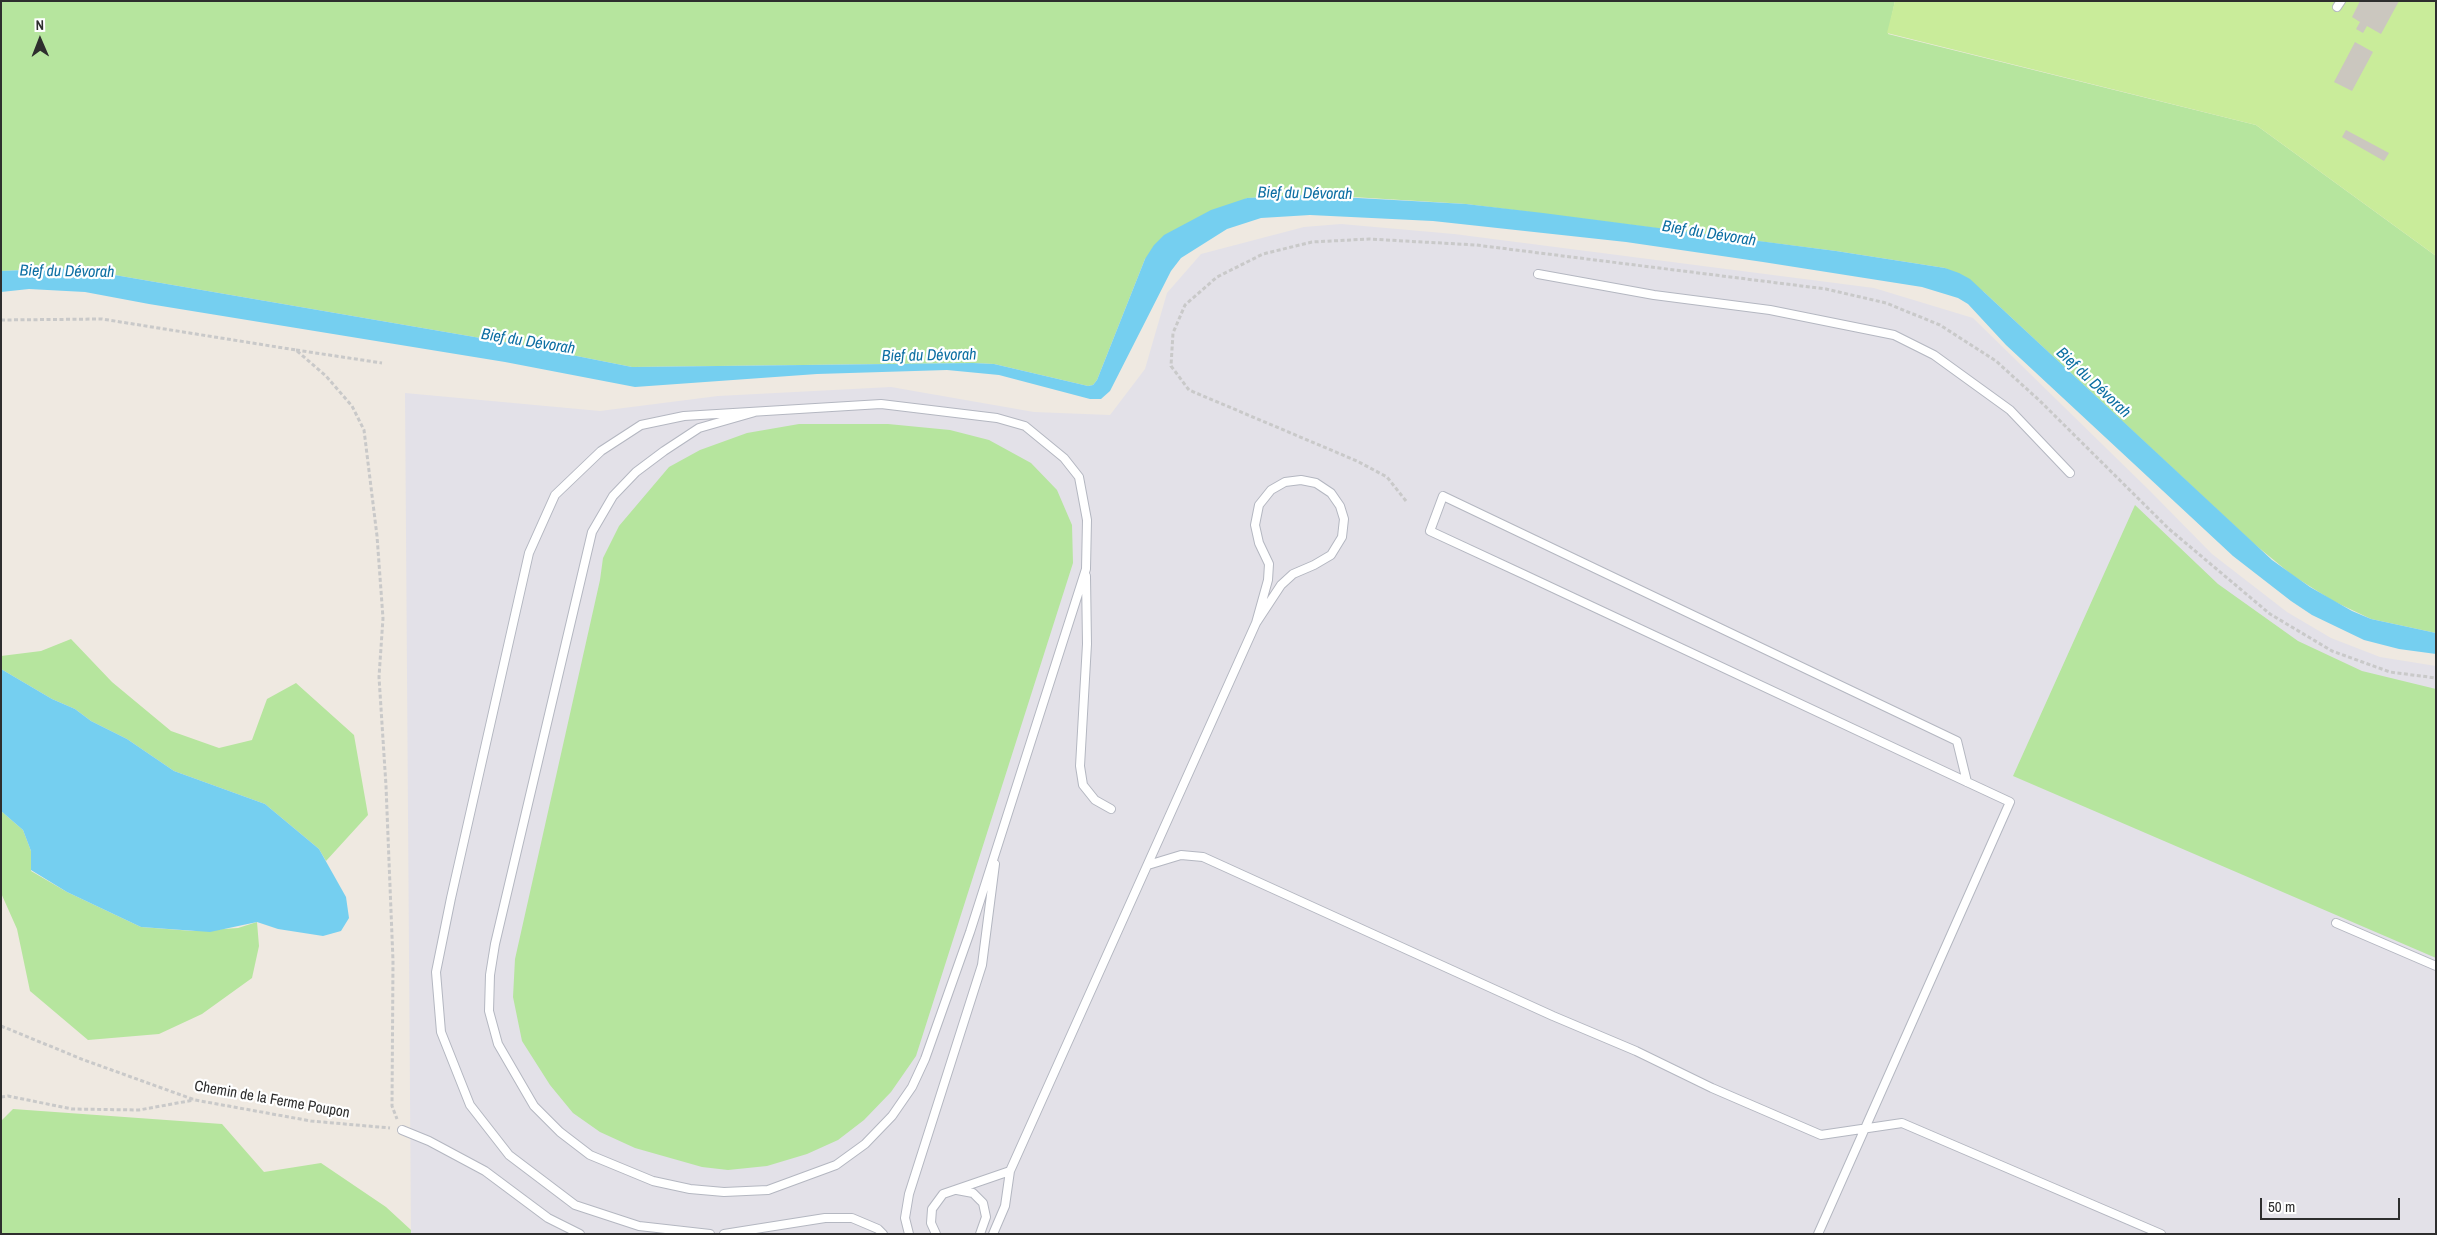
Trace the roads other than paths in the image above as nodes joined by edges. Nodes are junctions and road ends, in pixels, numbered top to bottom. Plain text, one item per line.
1 (1538, 274) dead end
2 (756, 412) junction
3 (2070, 474) dead end
4 (1086, 569) junction
5 (1256, 623) junction
6 (1967, 782) junction
7 (1111, 809) dead end
8 (998, 845) junction
9 (1148, 865) junction
10 (2336, 923) dead end
11 (2436, 966) edge
12 (1865, 1128) junction
13 (402, 1130) road end
14 (1010, 1171) junction
15 (952, 1190) junction
16 (580, 1234) edge
17 (710, 1234) edge
18 (724, 1234) edge
19 (883, 1234) edge
20 (909, 1234) edge
21 (936, 1234) edge
22 (980, 1234) edge
23 (993, 1234) edge
24 (1818, 1234) edge
25 (2161, 1234) edge

1 - 3 lane
2 - 4 lane
2 - 8 lane
2 - 17 lane
4 - 7 lane
4 - 8 lane
5 - 5 lane
5 - 9 lane
6 - 6 lane
6 - 12 lane
8 - 20 lane
9 - 12 lane
9 - 14 lane
10 - 11 lane
12 - 24 lane
12 - 25 lane
13 - 16 lane
14 - 15 lane
14 - 23 lane
15 - 21 lane
15 - 22 lane
18 - 19 lane

